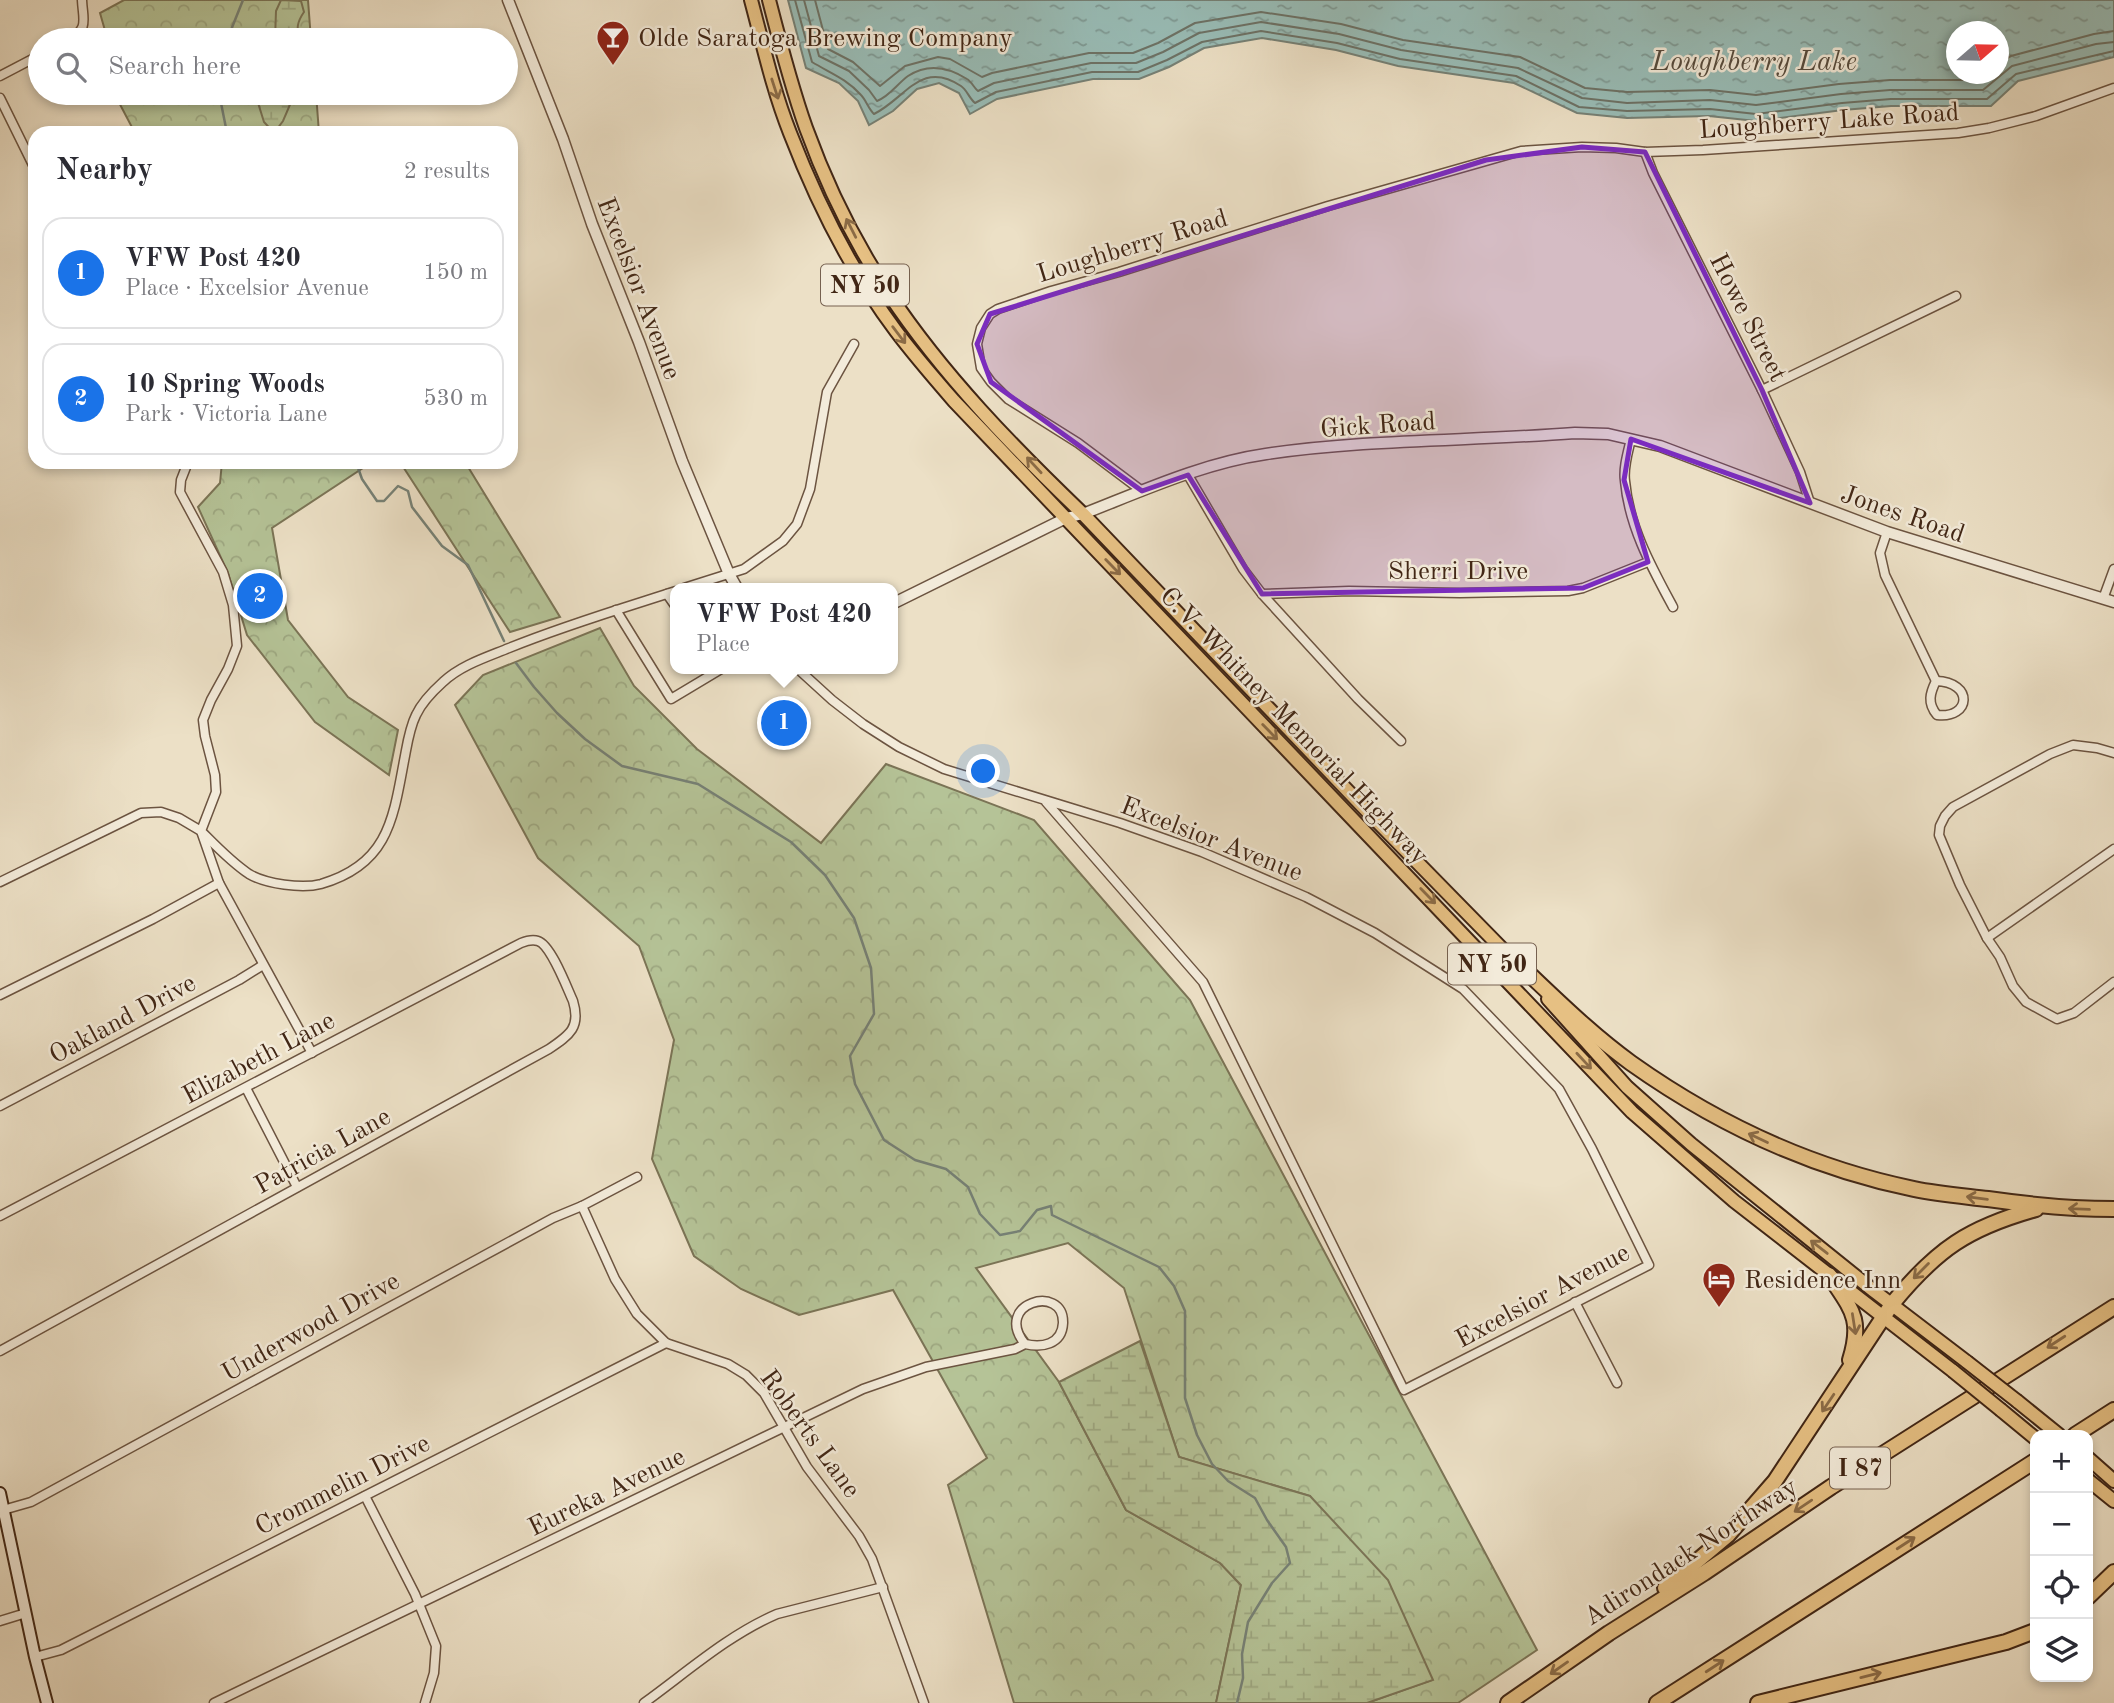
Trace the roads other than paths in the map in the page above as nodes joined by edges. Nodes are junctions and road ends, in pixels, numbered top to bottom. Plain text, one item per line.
1 (82, 0) edge
2 (508, 0) edge
3 (751, 0) edge
4 (769, 0) edge
5 (83, 28) edge
6 (28, 61) edge
7 (0, 76) edge
8 (2114, 88) edge
9 (0, 98) edge
10 (1540, 149) joint
11 (1645, 152) junction
12 (28, 155) edge
13 (1956, 296) dead end
14 (854, 344) dead end
15 (1762, 390) junction
16 (1631, 439) junction
17 (1683, 454) joint
18 (185, 469) edge
19 (1188, 475) junction
20 (1142, 491) junction
21 (1810, 503) junction
22 (1083, 513) junction
23 (1066, 518) junction
24 (1886, 532) junction
25 (1648, 562) junction
26 (2114, 569) edge
27 (729, 574) junction
28 (700, 583) edge
29 (734, 583) edge
30 (670, 592) edge
31 (1262, 594) junction
32 (2103, 598) junction
33 (898, 601) edge
34 (2114, 602) edge
35 (1673, 607) dead end
36 (616, 610) junction
37 (710, 674) edge
38 (804, 674) edge
39 (1936, 681) junction
40 (1401, 741) dead end
41 (2114, 753) edge
42 (1046, 802) junction
43 (201, 831) junction
44 (2114, 849) edge
45 (0, 881) edge
46 (219, 883) junction
47 (1987, 938) junction
48 (538, 941) joint
49 (1512, 958) junction
50 (263, 965) junction
51 (2114, 982) edge
52 (0, 995) edge
53 (312, 1053) junction
54 (246, 1088) junction
55 (0, 1106) edge
56 (637, 1177) dead end
57 (298, 1187) junction
58 (582, 1206) junction
59 (2045, 1206) junction
60 (2114, 1209) edge
61 (0, 1216) edge
62 (1829, 1275) junction
63 (1575, 1303) junction
64 (1892, 1304) junction
65 (2114, 1307) edge
66 (1884, 1317) junction
67 (666, 1343) junction
68 (1025, 1344) junction
69 (0, 1351) edge
70 (1845, 1378) junction
71 (1617, 1383) dead end
72 (2114, 1410) edge
73 (783, 1428) junction
74 (2053, 1430) edge
75 (2083, 1430) edge
76 (2030, 1434) edge
77 (2093, 1463) edge
78 (2030, 1464) edge
79 (2114, 1480) edge
80 (2093, 1484) edge
81 (0, 1493) edge
82 (365, 1496) junction
83 (2114, 1501) edge
84 (3, 1510) junction
85 (2114, 1572) edge
86 (883, 1587) junction
87 (2093, 1592) edge
88 (419, 1606) junction
89 (26, 1613) junction
90 (0, 1621) edge
91 (1609, 1633) junction
92 (2030, 1633) edge
93 (35, 1657) junction
94 (47, 1703) edge
95 (214, 1703) edge
96 (425, 1703) edge
97 (644, 1703) edge
98 (924, 1703) edge
99 (1508, 1703) edge
100 (1657, 1703) edge
101 (1758, 1703) edge

1 - 5 street
2 - 27 street, Excelsior Avenue
3 -> 23 highway, C.V. Whitney Memorial Highway / NY 50
22 -> 4 highway, C.V. Whitney Memorial Highway / NY 50
6 - 7 street
8 - 11 street, Loughberry Lake Road
9 - 12 street
10 - 11 street, Loughberry Lake Road
10 - 20 street, Loughberry Road
11 - 15 street, Howe Street
13 - 15 street
14 - 27 street
15 - 21 street, Howe Street
16 - 17 street, Gick Road
16 - 19 street, Gick Road
16 - 25 street
17 - 21 street, Jones Road
18 - 43 street
19 - 20 street, Gick Road
19 - 31 street
20 - 22 street, Gick Road
21 - 24 street, Jones Road
22 - 23 street, Gick Road
22 - 49 highway, C.V. Whitney Memorial Highway / NY 50
23 - 33 street, Gick Road
23 -> 62 highway, C.V. Whitney Memorial Highway / NY 50
24 - 32 street, Jones Road
24 - 39 street
25 - 31 street, Sherri Drive
25 - 35 street
26 - 32 street
27 - 28 street
27 - 29 street, Excelsior Avenue
30 - 36 street
31 - 40 street
32 - 34 street, Jones Road
36 - 37 street
36 - 43 street
38 - 42 street, Excelsior Avenue
39 - 39 street
41 - 47 street
42 - 63 street, Excelsior Avenue
42 - 63 street, Excelsior Avenue
43 - 45 street
43 - 46 street
44 - 47 street
46 - 50 street
46 - 52 street
47 - 51 street
48 - 53 street, Elizabeth Lane
48 - 57 street, Patricia Lane
59 -> 49 highway
64 -> 49 highway, C.V. Whitney Memorial Highway / NY 50
50 - 53 street
50 - 55 street, Oakland Drive
53 - 54 street, Elizabeth Lane
54 - 57 street
54 - 61 street, Elizabeth Lane
56 - 58 street, Underwood Drive
57 - 69 street, Patricia Lane
58 - 67 street, Roberts Lane
58 - 84 street, Underwood Drive
60 -> 59 highway
59 -> 64 highway
62 - 66 highway, C.V. Whitney Memorial Highway / NY 50
62 -> 70 highway
63 - 71 street
64 - 66 highway
64 - 74 highway, C.V. Whitney Memorial Highway / NY 50, bridge
65 -> 91 highway, Adirondack Northway / I 87
66 - 70 highway
66 - 76 highway, C.V. Whitney Memorial Highway / NY 50, bridge
67 - 73 street, Roberts Lane
67 - 82 street, Crommelin Drive
68 - 68 street, Eureka Avenue
68 - 73 street, Eureka Avenue
70 -> 91 highway
72 - 75 highway
73 - 86 street, Roberts Lane
73 - 88 street, Eureka Avenue
77 - 79 highway
100 -> 78 highway
80 - 83 highway
81 - 84 main road
82 - 88 street
82 - 93 street, Crommelin Drive
84 - 89 main road
85 - 87 highway
86 - 97 street
86 - 98 street, Roberts Lane
88 - 95 street, Eureka Avenue
88 - 96 street
89 - 90 street
89 - 93 main road
91 -> 99 highway, Adirondack Northway / I 87
101 -> 92 highway
93 - 94 main road

